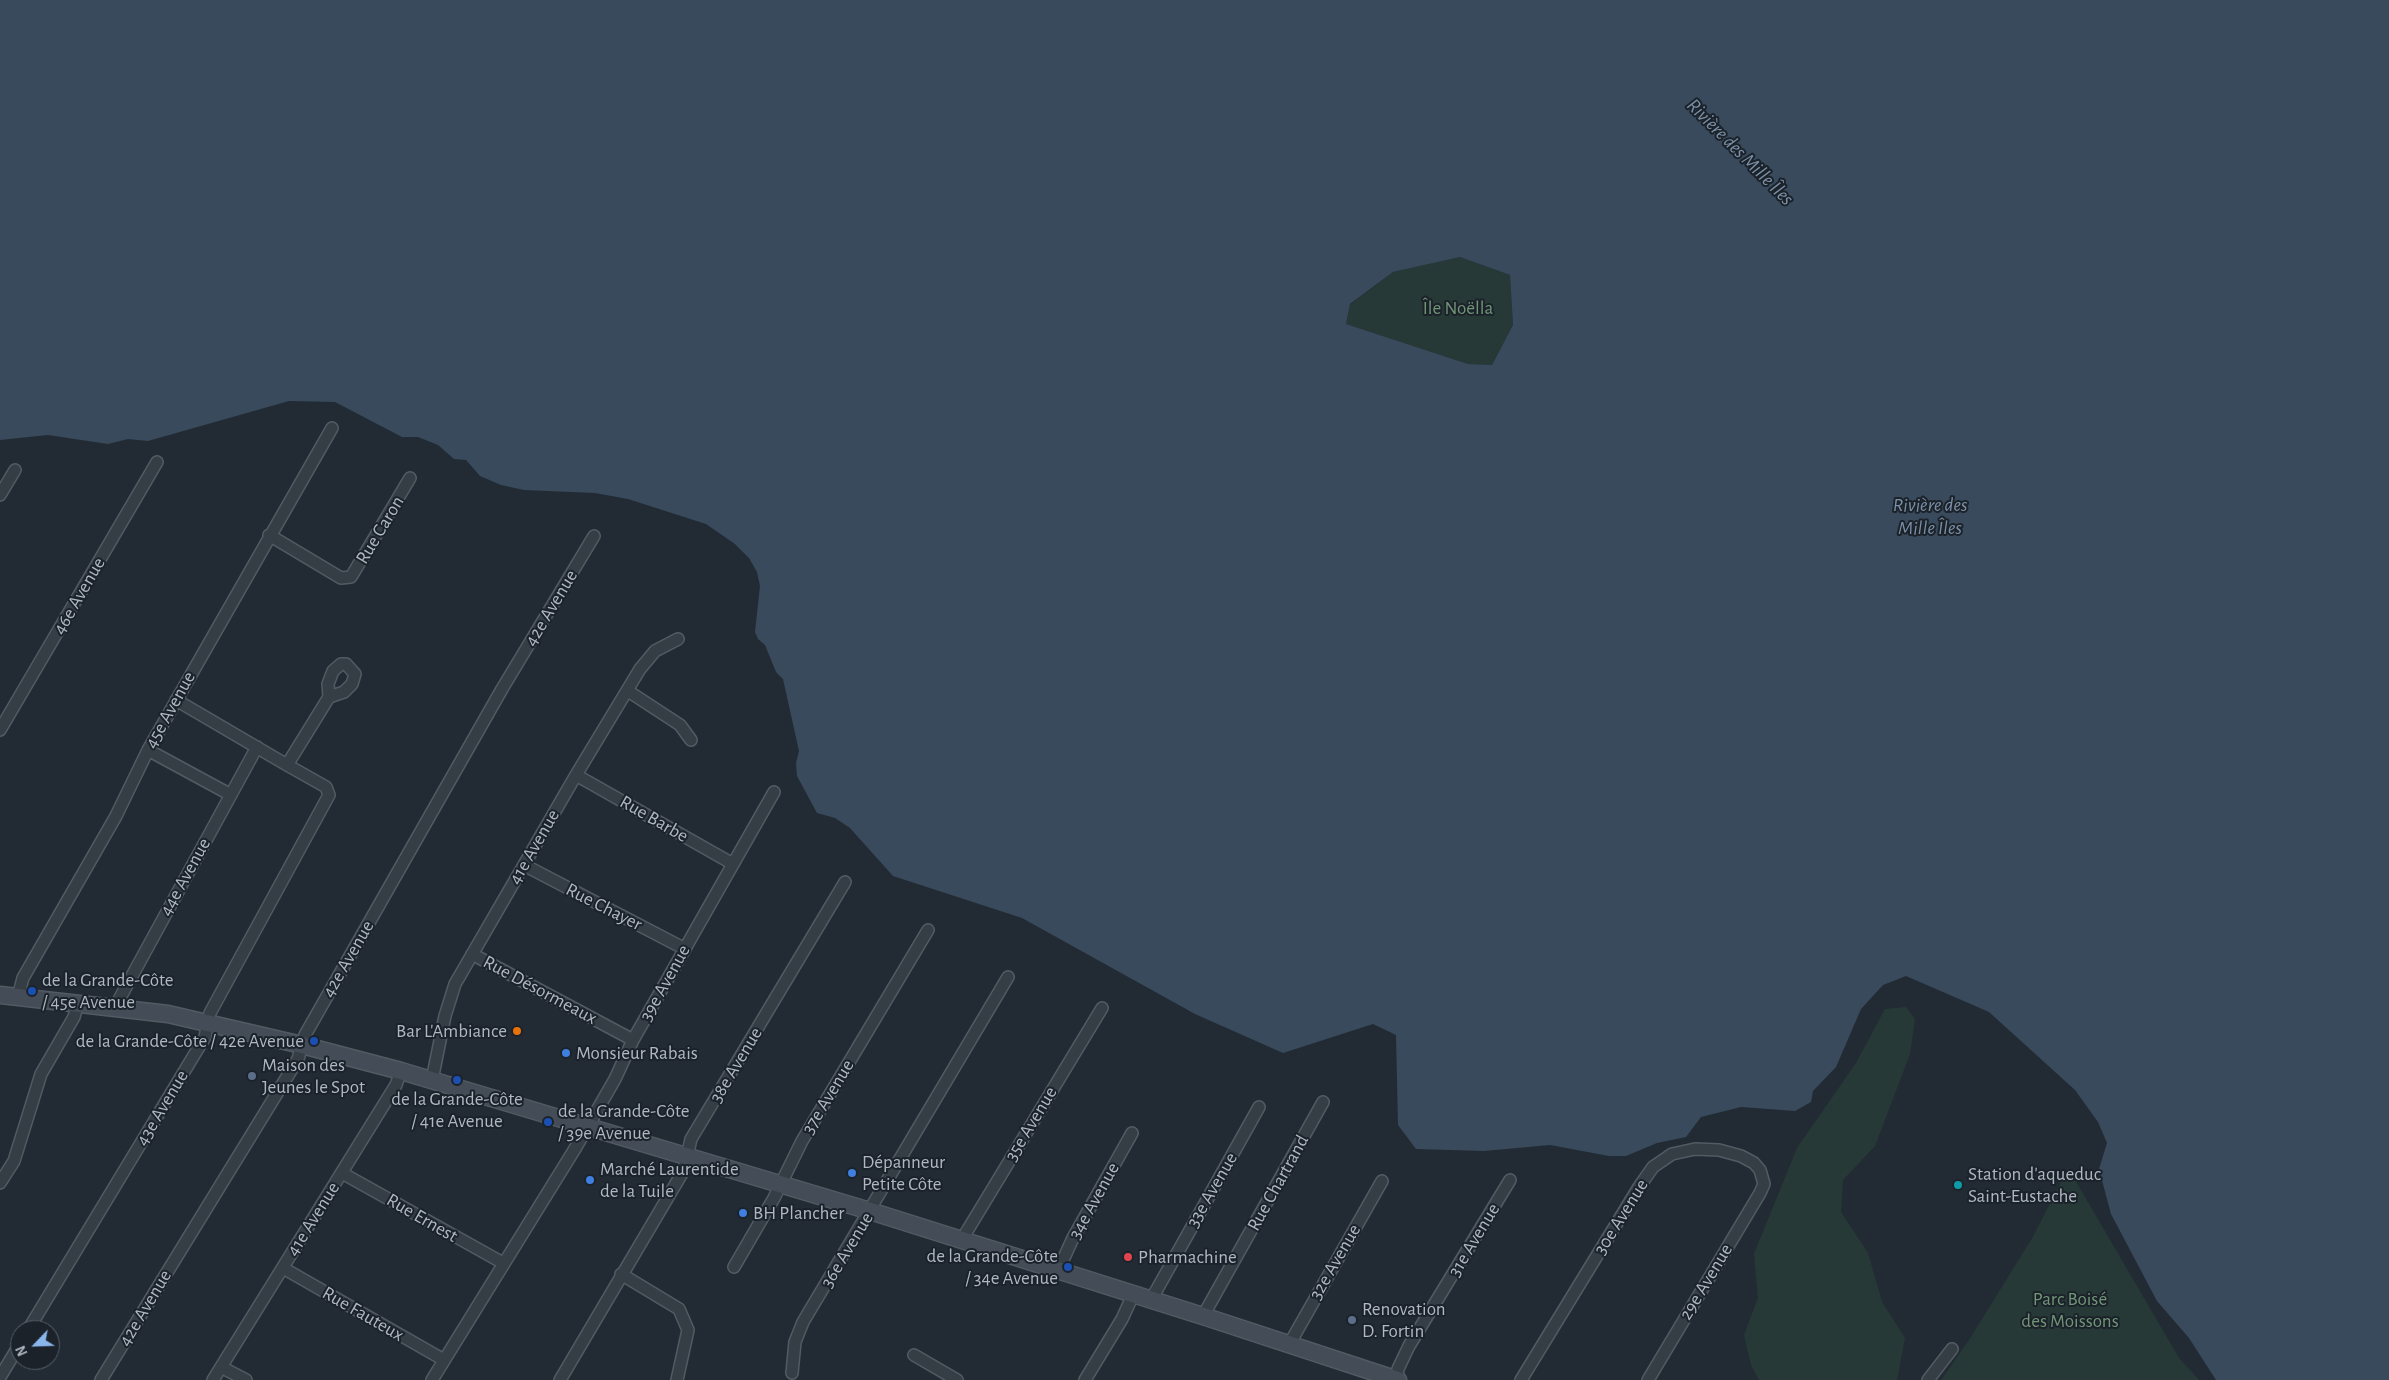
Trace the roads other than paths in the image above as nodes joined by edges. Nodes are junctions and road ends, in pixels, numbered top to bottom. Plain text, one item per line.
1 (332, 428) dead end
2 (157, 462) dead end
3 (15, 470) dead end
4 (410, 478) dead end
5 (0, 495) edge
6 (269, 535) junction
7 (594, 536) dead end
8 (678, 640) dead end
9 (628, 691) junction
10 (329, 697) dead end
11 (176, 700) junction
12 (0, 730) edge
13 (691, 740) dead end
14 (257, 747) junction
15 (148, 750) junction
16 (287, 765) junction
17 (576, 775) junction
18 (774, 792) dead end
19 (231, 795) junction
20 (733, 864) junction
21 (524, 865) junction
22 (845, 882) dead end
23 (928, 930) dead end
24 (685, 949) junction
25 (472, 954) junction
26 (1008, 977) dead end
27 (0, 995) edge
28 (18, 996) junction
29 (78, 1003) junction
30 (115, 1007) junction
31 (1102, 1008) dead end
32 (209, 1022) junction
33 (633, 1040) junction
34 (302, 1045) junction
35 (400, 1071) junction
36 (432, 1080) junction
37 (1323, 1102) dead end
38 (1259, 1106) dead end
39 (589, 1126) junction
40 (1132, 1133) dead end
41 (687, 1156) junction
42 (342, 1173) junction
43 (1510, 1180) dead end
44 (1382, 1181) dead end
45 (0, 1183) edge
46 (780, 1184) junction
47 (1764, 1184) joint
48 (870, 1211) junction
49 (961, 1241) junction
50 (503, 1263) junction
51 (734, 1267) dead end
52 (283, 1268) junction
53 (1058, 1271) junction
54 (621, 1274) junction
55 (1133, 1295) junction
56 (1151, 1300) junction
57 (1203, 1316) junction
58 (34, 1320) edge
59 (1290, 1344) junction
60 (1952, 1349) dead end
61 (914, 1355) dead end
62 (10, 1360) edge
63 (444, 1360) junction
64 (222, 1367) junction
65 (792, 1373) dead end
66 (0, 1377) edge
67 (101, 1380) edge
68 (213, 1380) edge
69 (246, 1380) edge
70 (432, 1380) edge
71 (560, 1380) edge
72 (677, 1380) edge
73 (957, 1380) edge
74 (1085, 1380) edge
75 (1397, 1380) edge
76 (1522, 1380) edge
77 (1648, 1380) edge
78 (1928, 1380) edge

1 - 6 street, 45e Avenue
2 - 12 street, 46e Avenue
3 - 5 street
4 - 6 street, Rue Caron
6 - 11 street, 45e Avenue
7 - 34 street, 42e Avenue
8 - 9 street, 41e Avenue
9 - 13 street
9 - 17 street, 41e Avenue
10 - 16 street
11 - 14 street, 43e Avenue
11 - 15 street, 45e Avenue
14 - 16 street, 43e Avenue
14 - 19 street, 44e Avenue
15 - 19 street
15 - 28 street, 45e Avenue
16 - 32 street, 43e Avenue
17 - 20 street, Rue Barbe
17 - 21 street, 41e Avenue
18 - 20 street, 39e Avenue
19 - 30 street, 44e Avenue
20 - 24 street, 39e Avenue
21 - 24 street, Rue Chayer
21 - 25 street, 41e Avenue
22 - 41 street, 38e Avenue
23 - 46 street, 37e Avenue
24 - 33 street, 39e Avenue
25 - 33 street, Rue Désormeaux
25 - 36 street, 41e Avenue
26 - 48 street, 36e Avenue
27 - 28 main road
28 - 29 main road
29 - 30 main road
29 - 45 street
30 - 32 main road
31 - 49 street, 35e Avenue
32 - 34 main road
32 - 58 street, 43e Avenue
33 - 39 street, 39e Avenue
34 - 35 main road
34 - 67 street, 42e Avenue
35 - 36 main road
35 - 42 street, 41e Avenue
36 - 39 main road
37 - 57 street, Rue Chartrand
38 - 56 street, 33e Avenue
39 - 41 main road
39 - 50 street, 39e Avenue
40 - 53 street, 34e Avenue
41 - 46 main road
41 - 54 street, 38e Avenue
42 - 50 street, Rue Ernest
42 - 52 street, 41e Avenue
43 - 75 street, 31e Avenue
44 - 59 street, 32e Avenue
46 - 48 main road
46 - 51 street, 37e Avenue
47 - 76 street, 30e Avenue
47 - 77 street, 29e Avenue
48 - 49 main road
48 - 65 street, 36e Avenue
49 - 53 main road
50 - 63 street, 39e Avenue
52 - 63 street, Rue Fauteux
52 - 64 street, 41e Avenue
53 - 55 main road
54 - 71 street, 38e Avenue
54 - 72 street
55 - 56 main road
55 - 74 street
56 - 57 main road
57 - 59 main road
59 - 75 main road
60 - 78 street
61 - 73 street
62 - 66 street
63 - 70 street, 39e Avenue
64 - 68 street, 41e Avenue
64 - 69 street

